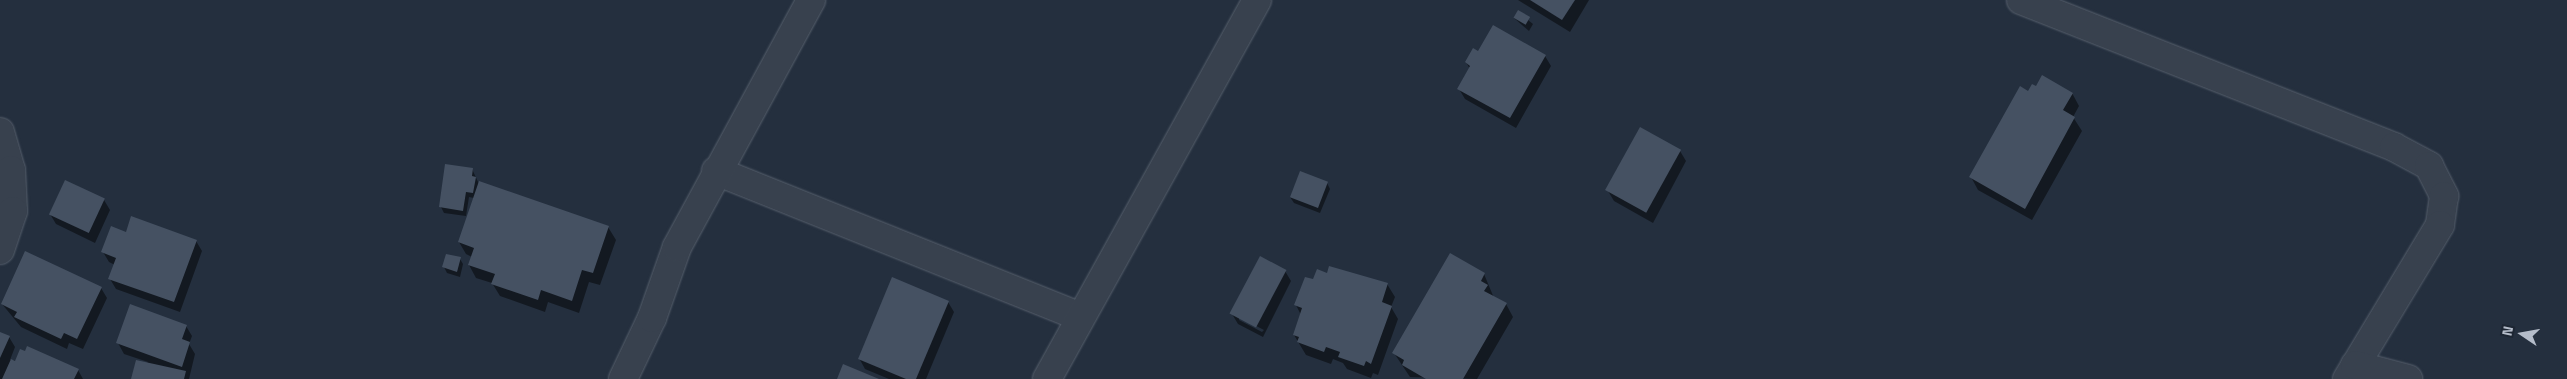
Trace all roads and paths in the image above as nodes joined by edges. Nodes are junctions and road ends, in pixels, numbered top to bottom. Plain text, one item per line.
1 (811, 0) edge
2 (1257, 0) edge
3 (2021, 0) edge
4 (0, 132) edge
5 (716, 171) junction
6 (0, 250) edge
7 (1079, 316) junction
8 (2351, 372) edge
9 (623, 379) edge
10 (1047, 379) edge
11 (2408, 379) edge

1 - 5 street
2 - 7 street
3 - 8 street
4 - 6 street
5 - 7 street
5 - 9 street
7 - 10 street
8 - 11 street

